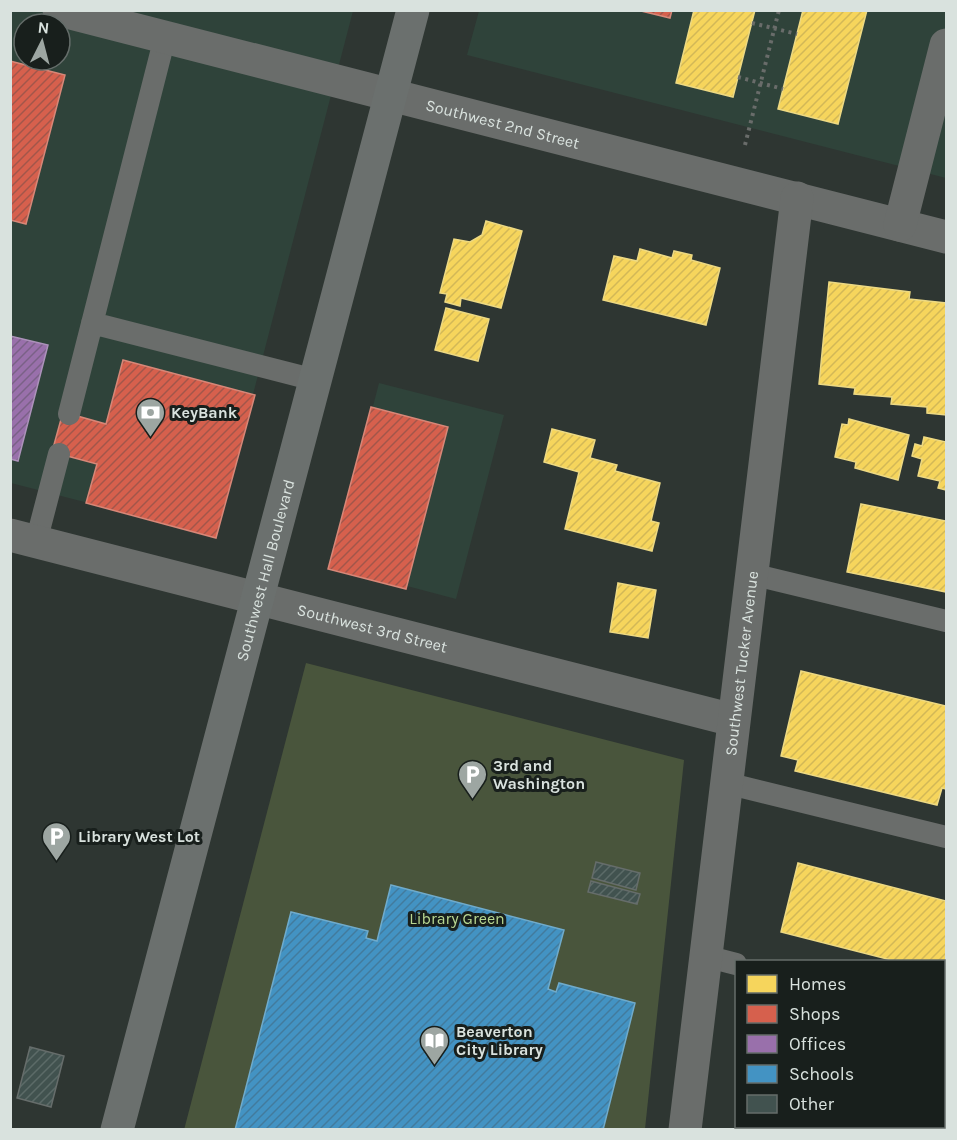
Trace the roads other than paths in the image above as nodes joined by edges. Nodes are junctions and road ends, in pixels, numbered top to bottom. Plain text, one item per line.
1 (59, 10) edge
2 (413, 10) edge
3 (165, 37) junction
4 (946, 45) edge
5 (391, 94) junction
6 (797, 198) junction
7 (900, 225) junction
8 (946, 237) edge
9 (92, 323) junction
10 (315, 380) junction
11 (69, 414) dead end
12 (59, 454) dead end
13 (23, 539) edge
14 (751, 574) junction
15 (257, 599) junction
16 (946, 621) edge
17 (733, 720) junction
18 (726, 783) junction
19 (946, 837) edge
20 (705, 956) junction
21 (735, 964) edge
22 (117, 1130) edge
23 (685, 1130) edge

1 - 3 street, Southwest 2nd Street
2 - 5 main road, Southwest Hall Boulevard
3 - 5 street, Southwest 2nd Street
3 - 9 lane
4 - 7 street
5 - 6 street, Southwest 2nd Street
5 - 10 main road, Southwest Hall Boulevard
6 - 7 street, Southwest 2nd Street
6 - 14 street, Southwest Tucker Avenue
7 - 8 street, Southwest 2nd Street
9 - 10 lane
9 - 11 lane
10 - 15 main road, Southwest Hall Boulevard
12 - 13 lane
13 - 15 street, Southwest 3rd Street
14 - 16 lane
14 - 17 street, Southwest Tucker Avenue
15 - 17 street, Southwest 3rd Street
15 - 22 main road, Southwest Hall Boulevard
17 - 18 street, Southwest Tucker Avenue
18 - 19 lane
18 - 20 street, Southwest Tucker Avenue
20 - 21 lane
20 - 23 street, Southwest Tucker Avenue

